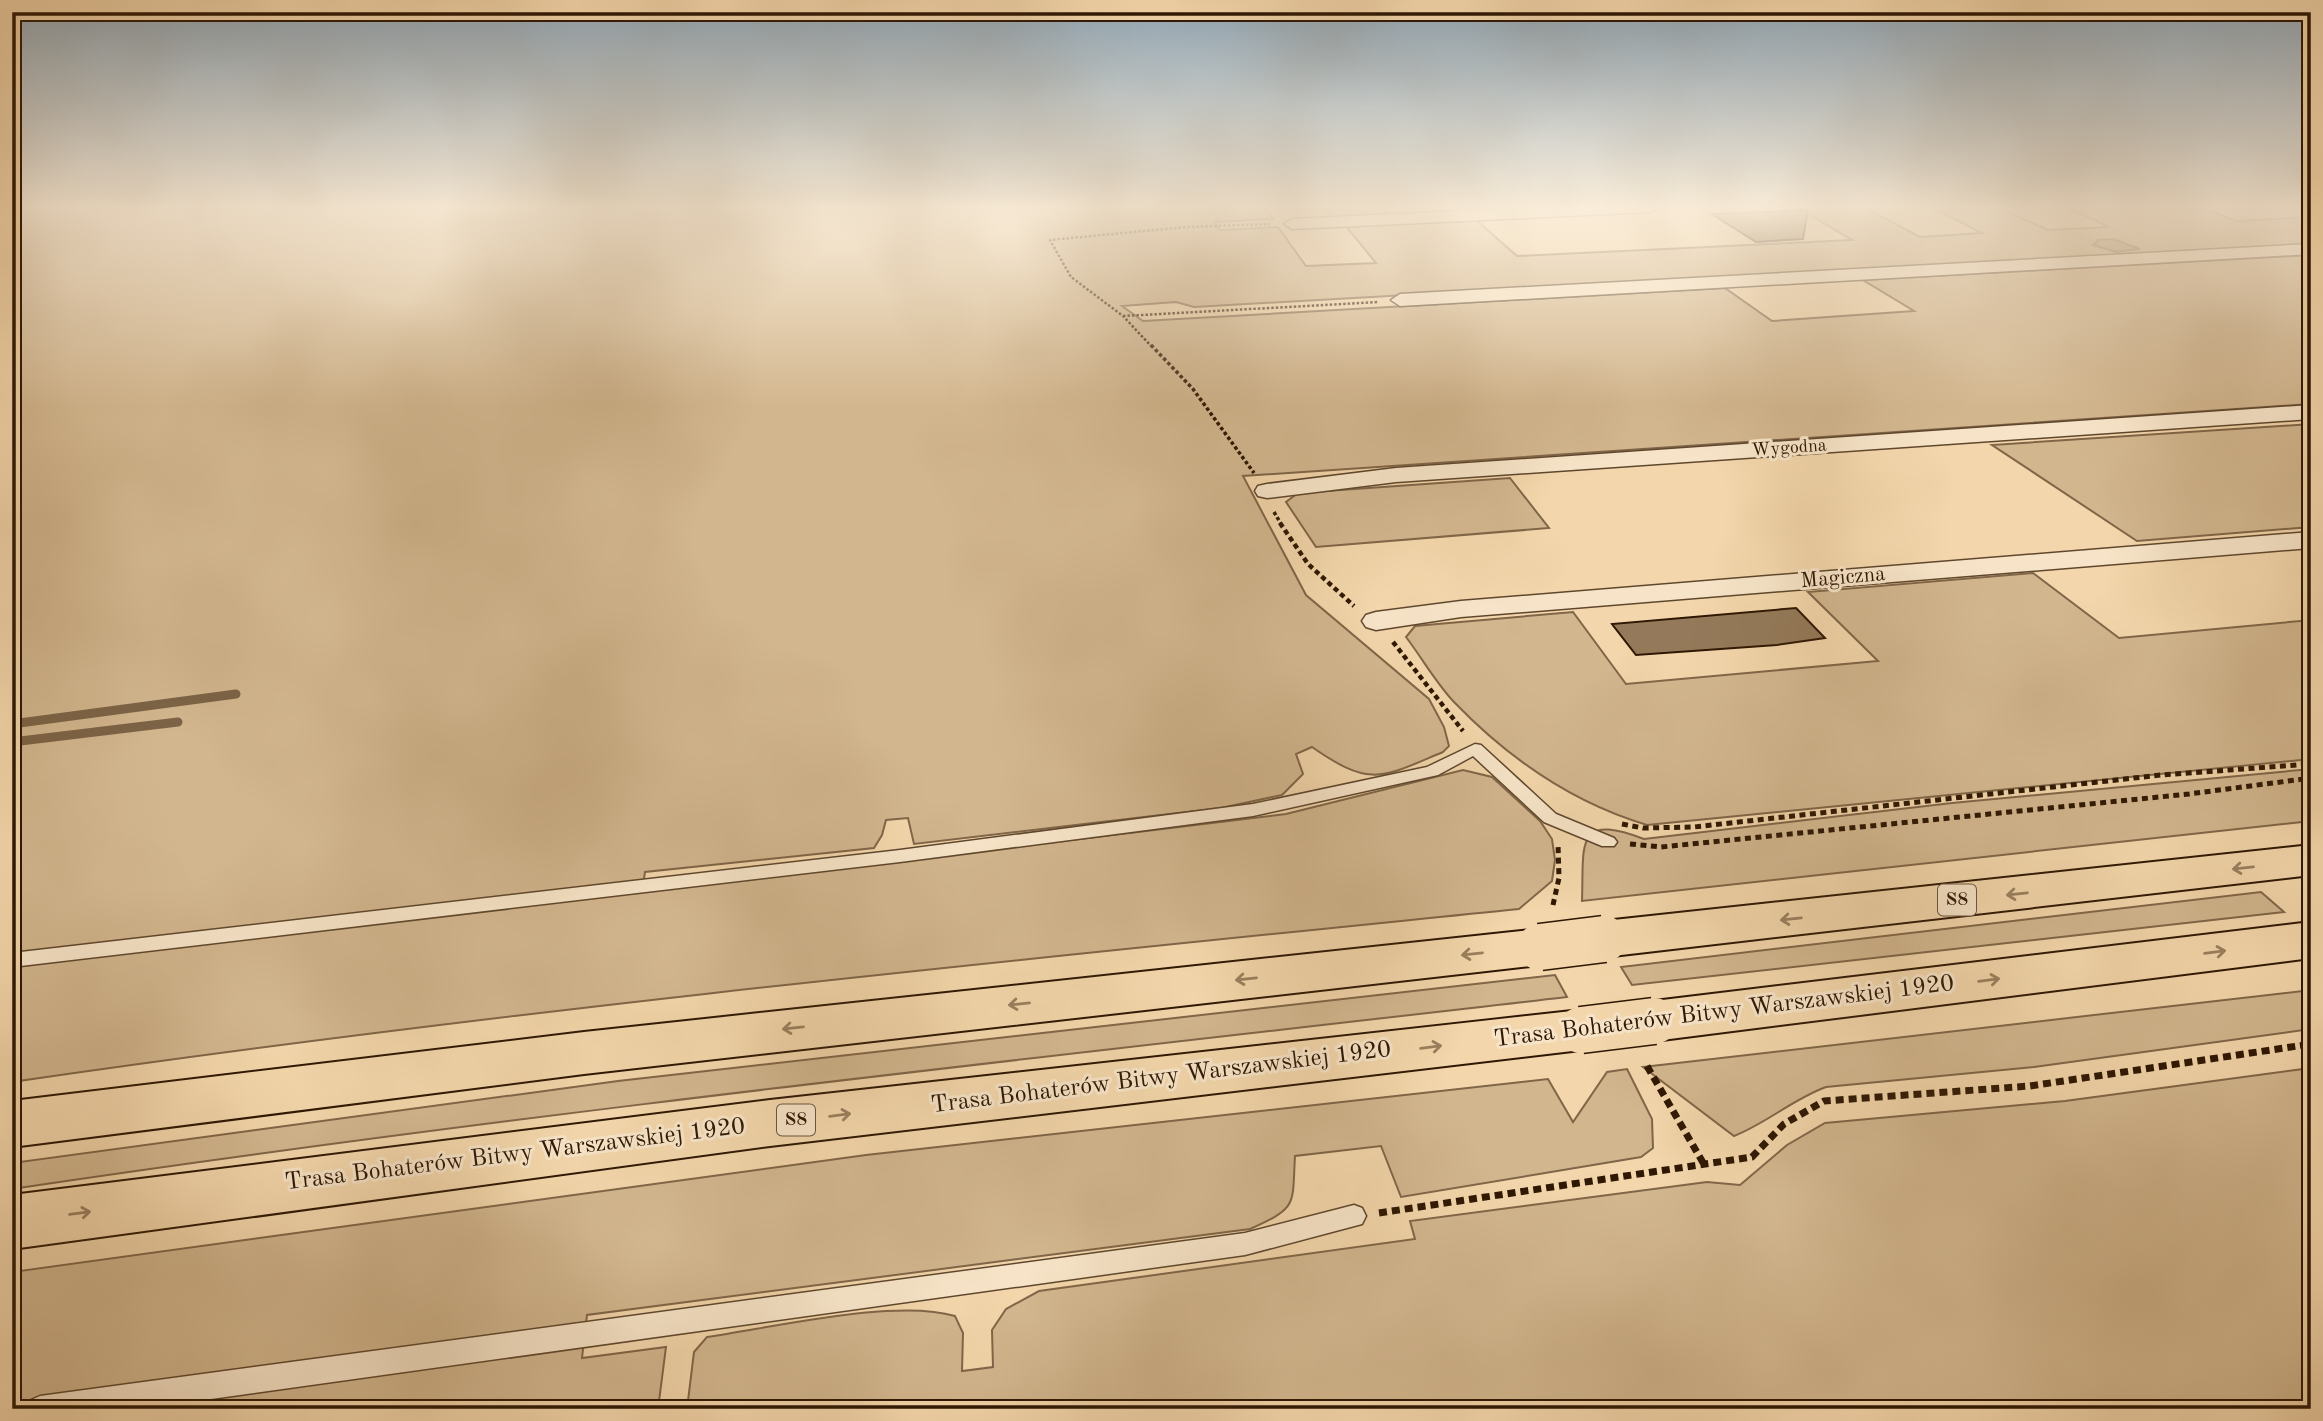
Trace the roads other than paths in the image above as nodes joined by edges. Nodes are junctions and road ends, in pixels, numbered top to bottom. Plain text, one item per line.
1 (1877, 273) edge
2 (1400, 300) road end
3 (2311, 412) edge
4 (1267, 491) road end
5 (2311, 540) edge
6 (1376, 621) road end
7 (1608, 842) road end
8 (2311, 860) edge
9 (2311, 940) edge
10 (12, 960) edge
11 (12, 1124) edge
12 (1354, 1216) road end
13 (12, 1222) edge
14 (40, 1409) edge

1 - 2 street
3 - 4 street, Wygodna
5 - 6 street, Magiczna
7 - 10 lane
8 -> 11 highway, S8, bridge
13 -> 9 highway, Trasa Bohaterów Bitwy Warszawskiej 1920 / S8, bridge
12 - 14 lane

